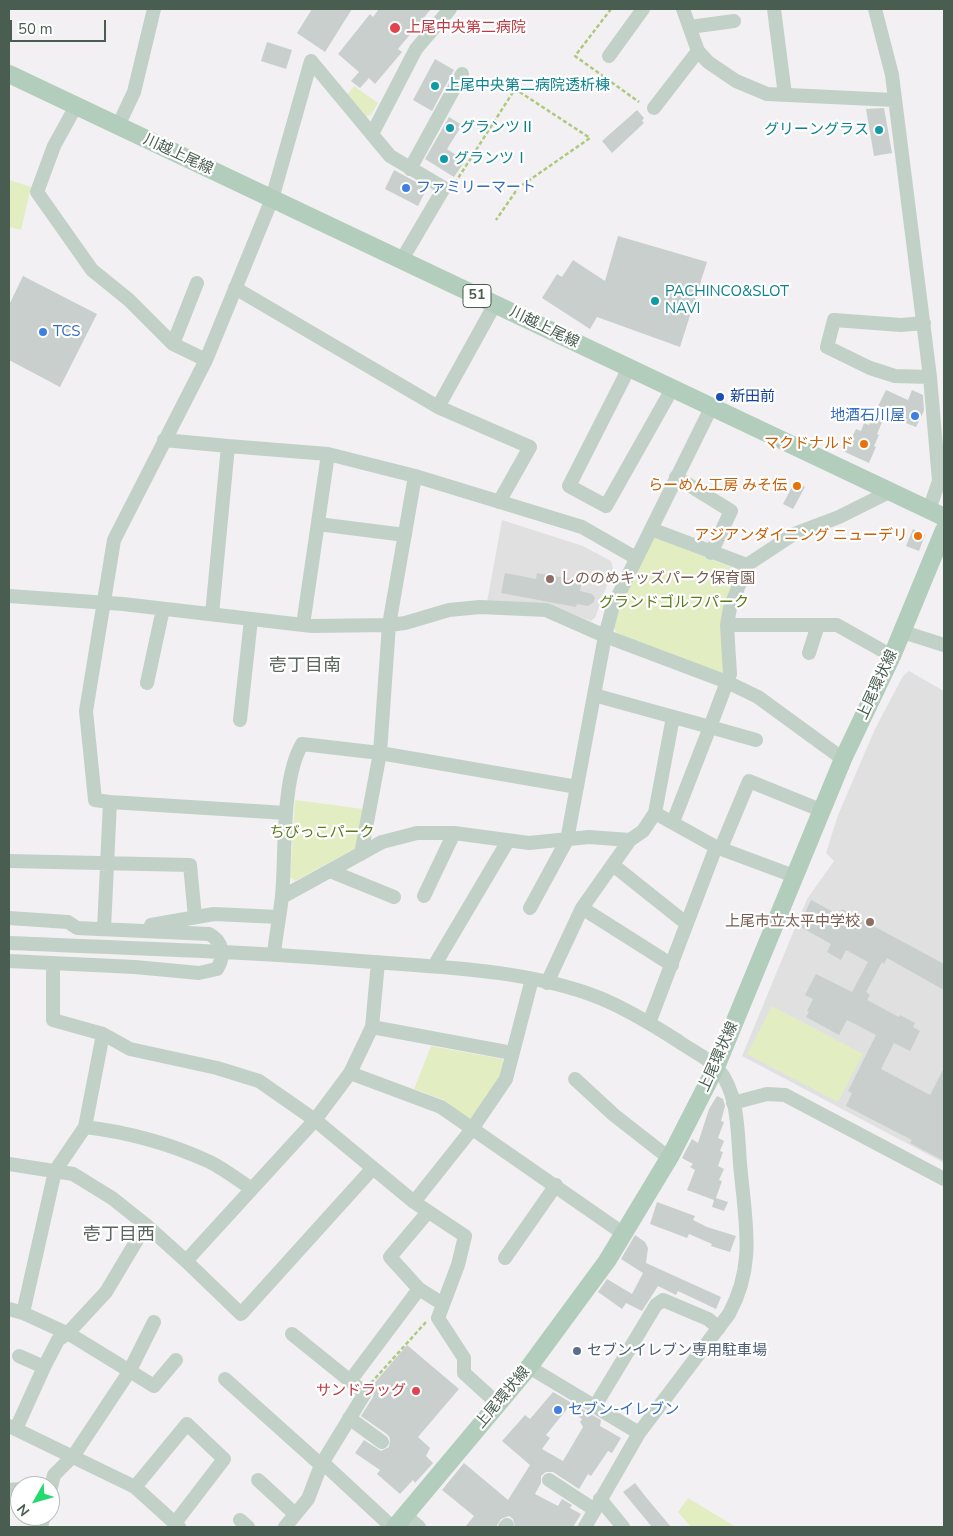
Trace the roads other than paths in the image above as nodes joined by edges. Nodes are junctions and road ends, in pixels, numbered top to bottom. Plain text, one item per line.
1 (154, 9) edge
2 (450, 9) edge
3 (643, 9) edge
4 (683, 9) edge
5 (774, 9) edge
6 (876, 9) edge
7 (734, 22) dead end
8 (690, 27) junction
9 (698, 51) junction
10 (609, 56) dead end
11 (9, 74) edge
12 (462, 74) dead end
13 (785, 95) junction
14 (894, 100) junction
15 (76, 106) junction
16 (654, 108) dead end
17 (118, 126) junction
18 (372, 134) junction
19 (410, 168) junction
20 (272, 199) junction
21 (402, 261) junction
22 (197, 284) dead end
23 (235, 288) junction
24 (495, 304) junction
25 (924, 322) junction
26 (173, 344) junction
27 (206, 360) junction
28 (629, 368) junction
29 (930, 377) junction
30 (672, 389) junction
31 (438, 407) junction
32 (712, 408) junction
33 (164, 440) junction
34 (941, 442) edge
35 (228, 446) junction
36 (328, 454) junction
37 (415, 476) junction
38 (676, 478) junction
39 (889, 492) junction
40 (498, 502) junction
41 (937, 514) edge
42 (318, 524) junction
43 (651, 529) junction
44 (944, 530) edge
45 (405, 535) junction
46 (711, 553) junction
47 (636, 558) junction
48 (747, 565) junction
49 (9, 596) edge
50 (103, 603) junction
51 (163, 609) junction
52 (212, 614) junction
53 (251, 619) junction
54 (303, 625) junction
55 (389, 625) junction
56 (727, 625) junction
57 (818, 625) junction
58 (903, 632) junction
59 (605, 636) junction
60 (944, 645) edge
61 (809, 653) dead end
62 (892, 656) junction
63 (727, 682) junction
64 (147, 684) dead end
65 (594, 695) junction
66 (673, 717) junction
67 (240, 720) dead end
68 (710, 727) junction
69 (756, 740) dead end
70 (380, 753) junction
71 (843, 759) junction
72 (577, 787) junction
73 (110, 802) junction
74 (823, 811) junction
75 (286, 813) junction
76 (656, 813) junction
77 (673, 822) junction
78 (454, 833) junction
79 (567, 840) junction
80 (630, 840) junction
81 (508, 841) junction
82 (718, 848) junction
83 (361, 854) junction
84 (9, 862) edge
85 (107, 862) junction
86 (613, 865) junction
87 (330, 871) junction
88 (794, 876) junction
89 (424, 896) dead end
90 (282, 897) junction
91 (394, 897) dead end
92 (530, 908) dead end
93 (582, 908) junction
94 (195, 917) junction
95 (279, 917) junction
96 (9, 918) edge
97 (687, 924) junction
98 (104, 929) junction
99 (123, 930) junction
100 (9, 943) edge
101 (223, 952) junction
102 (274, 954) junction
103 (9, 961) edge
104 (378, 962) junction
105 (53, 964) junction
106 (672, 965) junction
107 (434, 966) junction
108 (532, 979) junction
109 (547, 983) junction
110 (649, 1023) junction
111 (372, 1028) junction
112 (103, 1034) junction
113 (512, 1054) junction
114 (716, 1067) junction
115 (350, 1073) junction
116 (575, 1079) dead end
117 (733, 1103) junction
118 (315, 1120) junction
119 (84, 1127) junction
120 (472, 1129) junction
121 (669, 1158) junction
122 (9, 1164) edge
123 (373, 1168) junction
124 (55, 1171) junction
125 (944, 1179) edge
126 (556, 1185) junction
127 (252, 1189) junction
128 (414, 1202) junction
129 (428, 1212) junction
130 (146, 1225) junction
131 (624, 1234) junction
132 (504, 1258) dead end
133 (186, 1261) junction
134 (419, 1289) junction
135 (9, 1309) edge
136 (441, 1309) junction
137 (23, 1312) junction
138 (154, 1322) dead end
139 (719, 1328) junction
140 (68, 1333) junction
141 (292, 1334) dead end
142 (19, 1356) dead end
143 (176, 1360) dead end
144 (44, 1367) junction
145 (529, 1367) junction
146 (129, 1372) junction
147 (225, 1379) dead end
148 (350, 1381) junction
149 (498, 1404) junction
150 (595, 1406) junction
151 (349, 1418) junction
152 (12, 1427) edge
153 (639, 1433) junction
154 (382, 1442) dead end
155 (74, 1455) junction
156 (321, 1464) junction
157 (54, 1476) edge
158 (258, 1480) dead end
159 (549, 1480) dead end
160 (135, 1486) junction
161 (598, 1504) junction
162 (296, 1514) junction
163 (397, 1523) edge
164 (177, 1525) edge
165 (284, 1527) edge
166 (419, 1527) edge
167 (584, 1527) edge
168 (623, 1527) edge

1 - 17 street
2 - 18 street
3 - 10 street
4 - 8 street
5 - 13 street
6 - 14 street
7 - 8 street
8 - 9 street
9 - 13 street
9 - 16 street
11 - 15 main road, 川越上尾線 / 51
12 - 19 street
13 - 14 street
14 - 25 street
15 - 17 main road, 川越上尾線 / 51
15 - 26 street
17 - 20 main road, 川越上尾線 / 51
18 - 19 street
18 - 20 street
19 - 21 street
20 - 21 main road, 川越上尾線 / 51
20 - 23 street
21 - 24 main road, 川越上尾線 / 51
22 - 26 street
23 - 27 street
23 - 31 street
24 - 28 main road, 川越上尾線 / 51
24 - 31 street
25 - 29 street
25 - 29 street
26 - 27 street
27 - 33 street
28 - 30 main road, 川越上尾線 / 51
28 - 30 street
29 - 34 street
30 - 32 main road, 川越上尾線 / 51
31 - 40 street
32 - 38 street
32 - 39 main road, 川越上尾線 / 51
33 - 35 street
33 - 50 street
34 - 41 street
35 - 36 street
35 - 52 street
36 - 37 street
36 - 42 street
37 - 40 street
37 - 45 street
38 - 43 street
38 - 46 street
39 - 41 main road, 川越上尾線 / 51
39 - 48 street
40 - 47 street
42 - 45 street
42 - 54 street
43 - 46 street
43 - 47 street
44 - 58 main road, 上尾環状線
45 - 55 street
46 - 48 street
47 - 59 street
48 - 56 street
49 - 50 street
50 - 51 street
50 - 73 street
51 - 52 street
51 - 64 street
52 - 53 street
53 - 54 street
53 - 67 street
54 - 55 street
55 - 59 street
55 - 70 street
56 - 57 street
56 - 63 street
57 - 61 street
57 - 62 street
58 - 60 street
58 - 62 main road, 上尾環状線
59 - 63 street
59 - 65 street
62 - 71 main road, 上尾環状線
63 - 68 street
63 - 71 street
65 - 66 street
65 - 72 street
66 - 68 street
66 - 76 street
68 - 69 street
68 - 77 street
70 - 72 street
70 - 75 street
70 - 83 street
71 - 74 main road, 上尾環状線
72 - 79 street
73 - 75 street
73 - 85 street
74 - 82 street
74 - 88 main road, 上尾環状線
75 - 90 street
76 - 77 street
76 - 80 street
77 - 82 street
78 - 81 street
78 - 83 street
78 - 89 street
79 - 80 street
79 - 81 street
79 - 92 street
80 - 86 street
81 - 107 street
82 - 88 street
82 - 97 street
83 - 87 street
84 - 85 street
85 - 94 street
85 - 98 street
86 - 93 street
86 - 97 street
87 - 90 street
87 - 91 street
88 - 114 main road, 上尾環状線
90 - 95 street
93 - 106 street
93 - 109 street
94 - 95 street
94 - 99 street
95 - 102 street
96 - 98 street
97 - 106 street
98 - 99 street
99 - 101 street
100 - 101 street
101 - 102 street
101 - 105 street
102 - 104 street
103 - 105 street
104 - 107 street
104 - 111 street
105 - 112 street
106 - 110 street
107 - 108 street
108 - 109 street
108 - 113 street
109 - 110 street
110 - 114 street
111 - 113 street
111 - 115 street
112 - 118 street
112 - 119 street
113 - 120 street
114 - 117 street
114 - 121 main road, 上尾環状線
115 - 118 street
115 - 120 street
116 - 121 street
117 - 125 street
117 - 139 street
118 - 123 street
118 - 127 street
119 - 124 street
119 - 127 street
120 - 126 street
120 - 128 street
121 - 131 main road, 上尾環状線
122 - 124 street
123 - 128 street
123 - 133 street
124 - 130 street
124 - 137 street
126 - 131 street
126 - 132 street
127 - 133 street
128 - 129 street
129 - 134 street
129 - 136 street
130 - 133 street
130 - 140 street
131 - 145 main road, 上尾環状線
134 - 136 street
134 - 148 street
135 - 137 street
136 - 149 street
137 - 140 street
138 - 146 street
139 - 150 street
139 - 153 street
140 - 144 street
140 - 146 street
141 - 148 street
142 - 144 street
143 - 146 street
144 - 152 street
145 - 149 main road, 上尾環状線
145 - 150 street
146 - 155 street
147 - 156 street
148 - 151 street
149 - 163 main road, 上尾環状線
150 - 153 street
151 - 154 street
151 - 156 street
152 - 155 street
153 - 161 street
155 - 157 street
155 - 160 street
156 - 162 street
156 - 163 street
158 - 162 street
159 - 161 street
160 - 164 street
160 - 164 street
161 - 167 street
161 - 168 street
162 - 165 street
163 - 166 street

